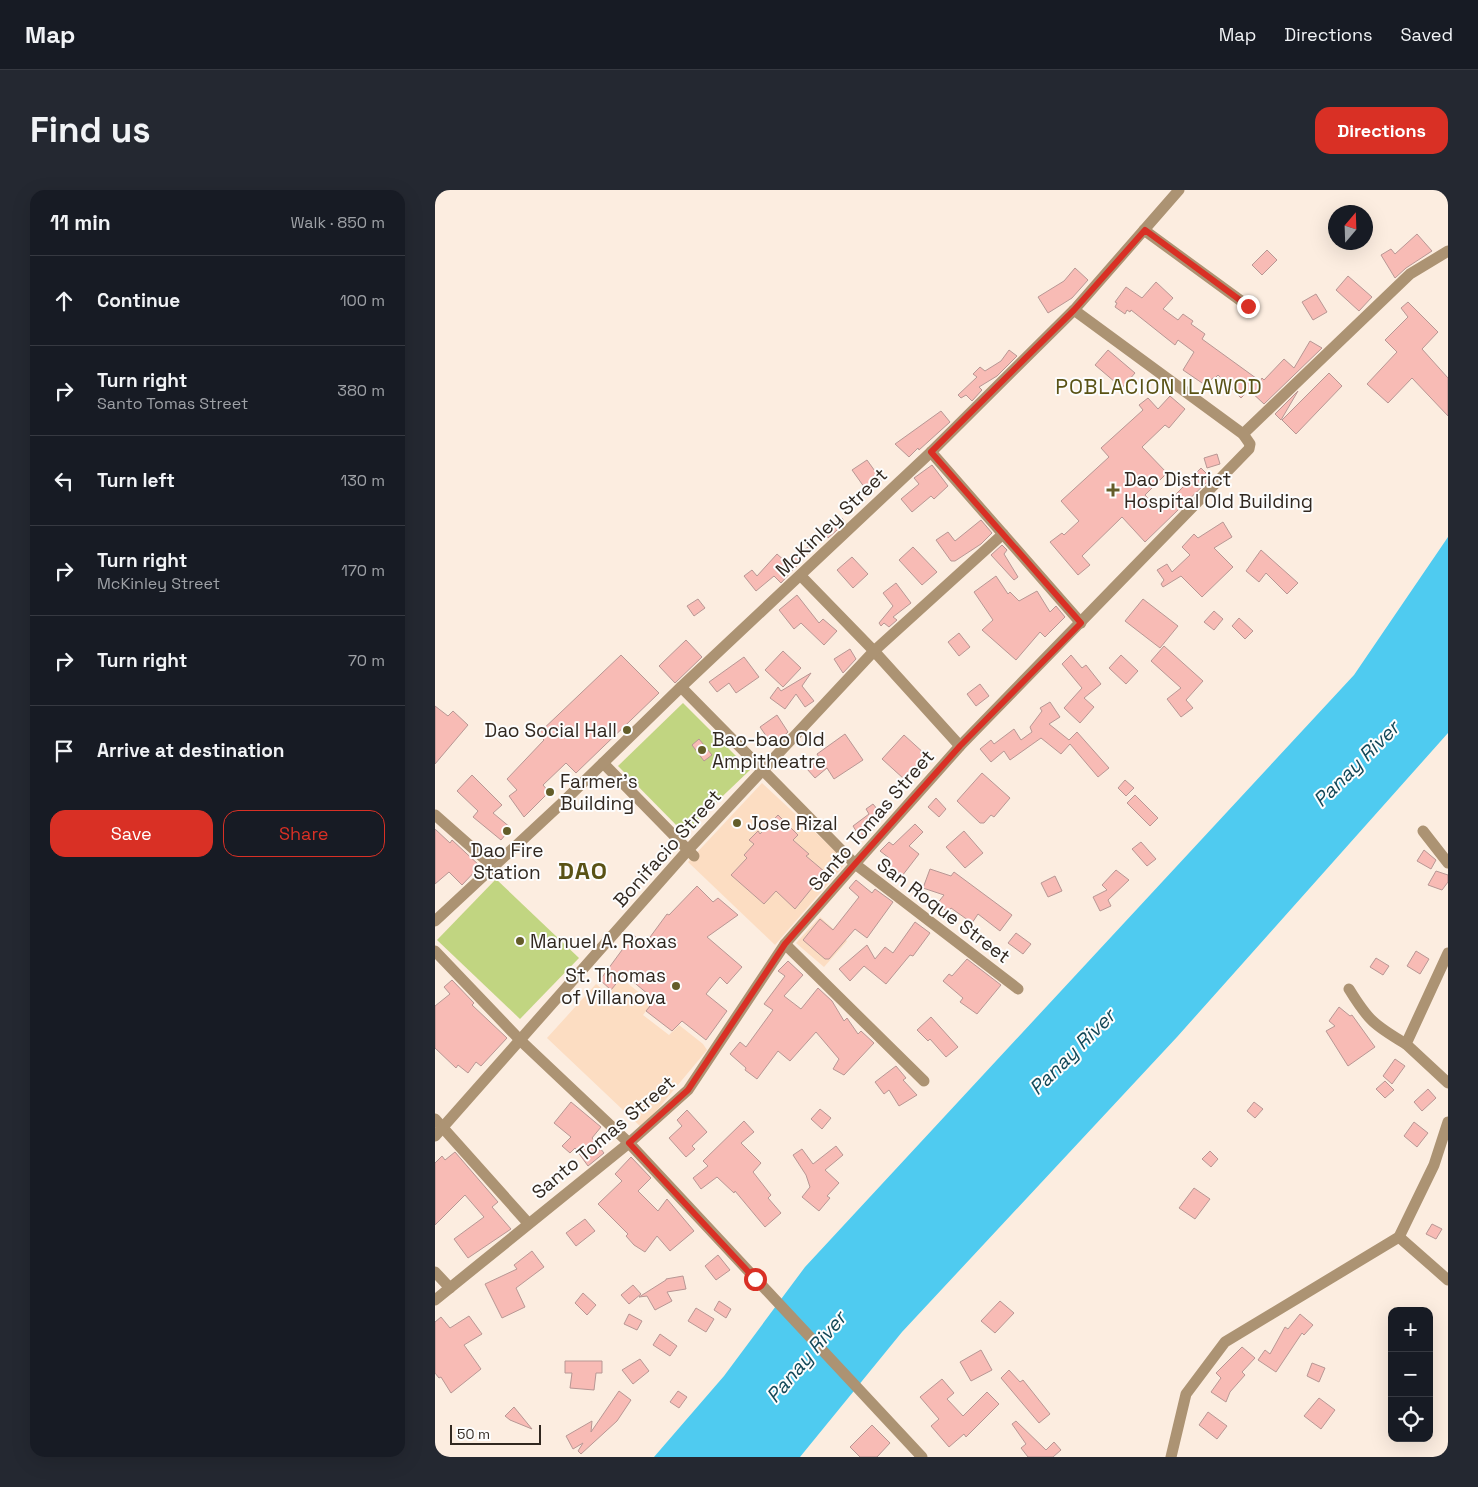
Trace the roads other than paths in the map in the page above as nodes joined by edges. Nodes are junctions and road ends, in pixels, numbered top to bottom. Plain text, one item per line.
1 (1179, 190) edge
2 (1145, 230) junction
3 (1448, 251) edge
4 (1248, 306) dead end
5 (1074, 310) junction
6 (1247, 439) junction
7 (931, 452) junction
8 (1003, 534) junction
9 (801, 576) junction
10 (1081, 623) junction
11 (874, 651) junction
12 (681, 687) junction
13 (960, 746) junction
14 (603, 764) junction
15 (762, 770) junction
16 (435, 815) edge
17 (1423, 831) dead end
18 (691, 853) junction
19 (1448, 863) edge
20 (855, 864) junction
21 (494, 867) junction
22 (435, 921) edge
23 (785, 944) junction
24 (435, 951) edge
25 (1448, 953) edge
26 (1018, 989) dead end
27 (1349, 989) dead end
28 (521, 1041) junction
29 (1406, 1044) junction
30 (924, 1081) dead end
31 (1448, 1083) edge
32 (1448, 1122) edge
33 (438, 1127) edge
34 (629, 1143) junction
35 (528, 1223) junction
36 (1399, 1237) junction
37 (435, 1272) edge
38 (1448, 1280) edge
39 (449, 1288) junction
40 (435, 1300) edge
41 (922, 1457) edge
42 (1171, 1457) edge

1 - 2 street, McKinley Street
2 - 4 street
2 - 5 street, McKinley Street
3 - 6 street, Santo Tomas Street
5 - 6 street
5 - 7 street, McKinley Street
6 - 10 street, Santo Tomas Street
7 - 8 street
7 - 9 street, McKinley Street
8 - 10 street
8 - 11 street, Bonifacio Street
9 - 11 street
9 - 12 street, McKinley Street
10 - 13 street, Santo Tomas Street
11 - 13 street
11 - 15 street, Bonifacio Street
12 - 14 street, McKinley Street
12 - 15 street, San Roque Street
13 - 20 street, Santo Tomas Street
14 - 18 street
14 - 21 street, McKinley Street
15 - 18 street, Bonifacio Street
15 - 20 street, San Roque Street
16 - 21 street
17 - 19 street
18 - 28 street, Bonifacio Street
20 - 23 street, Santo Tomas Street
20 - 26 street, San Roque Street
21 - 22 street, McKinley Street
23 - 30 street
23 - 34 street, Santo Tomas Street
24 - 28 street
25 - 29 street
27 - 29 street
28 - 33 street, Bonifacio Street
28 - 34 street
29 - 31 street
32 - 36 street
33 - 35 street
34 - 35 street, Santo Tomas Street
34 - 41 street
35 - 39 street, Santo Tomas Street
36 - 38 street
36 - 42 street
37 - 39 street
39 - 40 street, Santo Tomas Street

